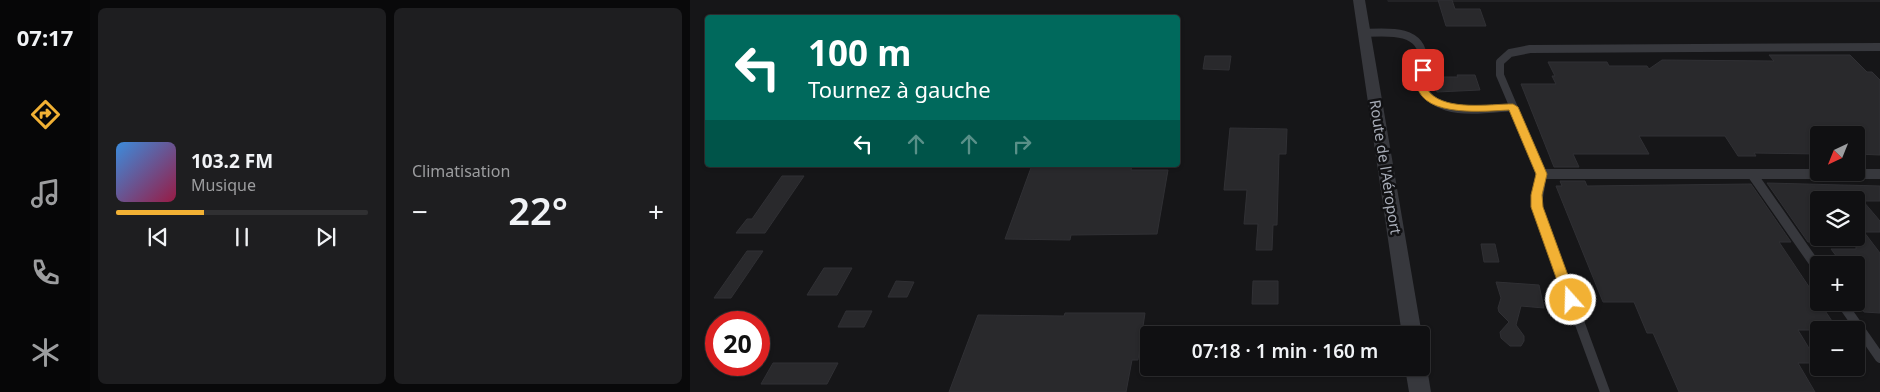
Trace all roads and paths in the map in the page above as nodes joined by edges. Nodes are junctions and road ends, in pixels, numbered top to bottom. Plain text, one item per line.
1 (1359, 0) edge
2 (1364, 33) junction
3 (1880, 47) edge
4 (1513, 107) junction
5 (1542, 174) junction
6 (1752, 174) junction
7 (1880, 174) edge
8 (1810, 257) edge
9 (1847, 311) edge
10 (1411, 326) edge
11 (1880, 358) edge
12 (1417, 376) edge
13 (1420, 392) edge
14 (1605, 392) edge

1 - 2 street, Route de l'Aéroport
2 - 4 lane
2 - 10 street, Route de l'Aéroport
3 - 4 lane
4 - 5 lane
5 - 6 lane
5 - 14 lane
6 - 7 lane
6 - 8 lane
9 - 11 lane
12 - 13 street

